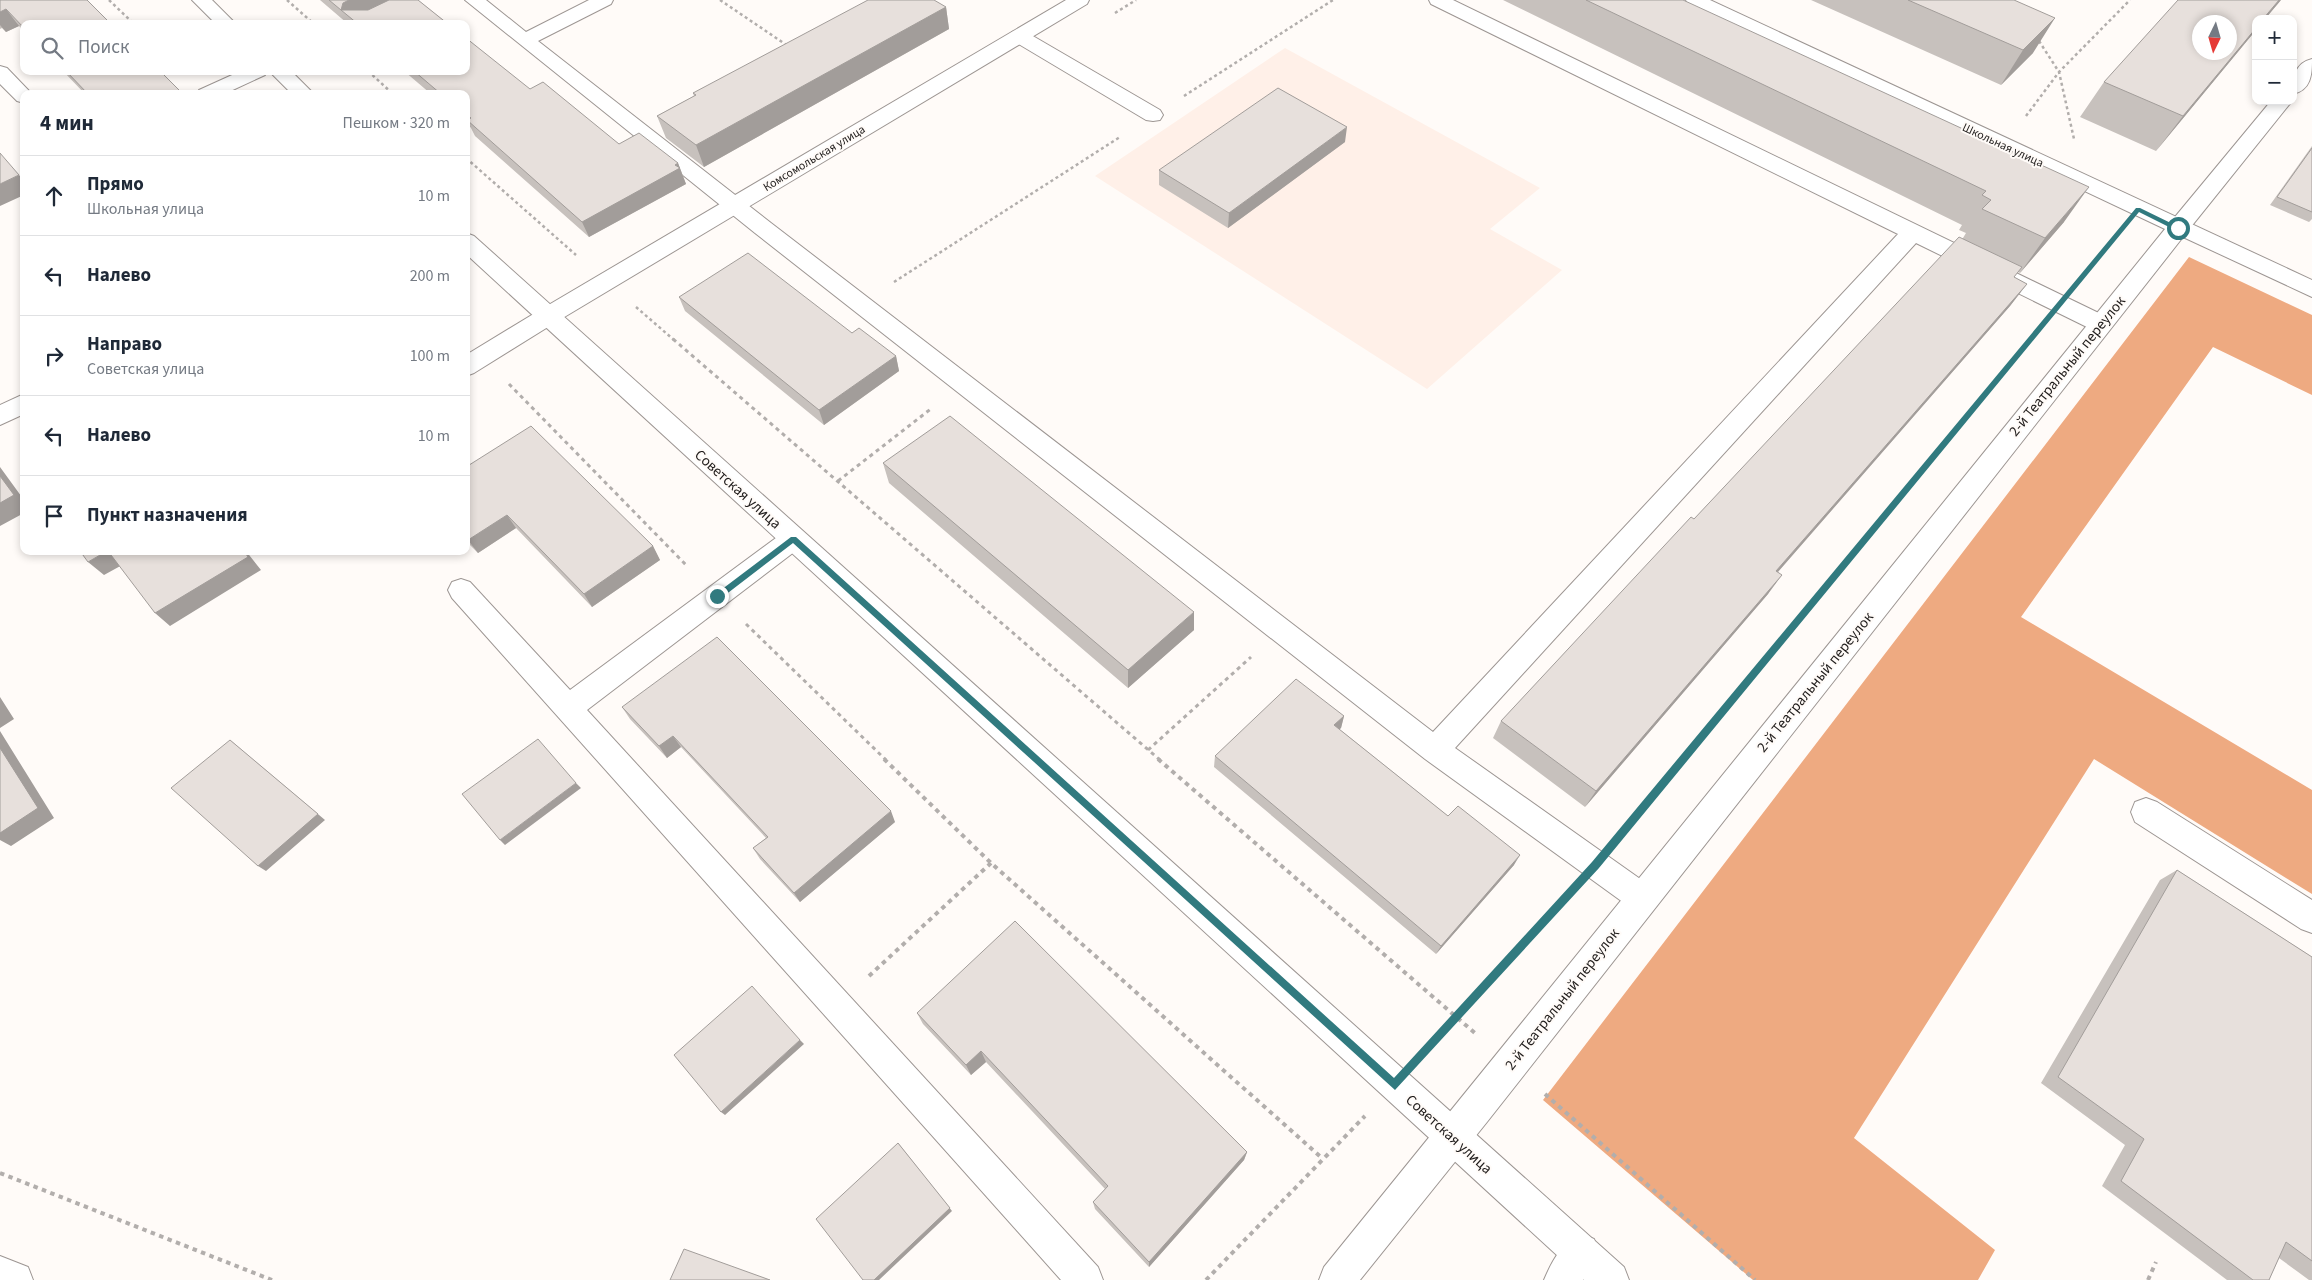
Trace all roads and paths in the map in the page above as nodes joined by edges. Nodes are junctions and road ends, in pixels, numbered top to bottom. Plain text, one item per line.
1 (109, 0) edge
2 (201, 0) edge
3 (287, 0) edge
4 (474, 0) edge
5 (604, 0) edge
6 (720, 0) edge
7 (1080, 0) edge
8 (1333, 0) edge
9 (1438, 0) edge
10 (1695, 0) edge
11 (2130, 0) edge
12 (130, 20) edge
13 (223, 20) edge
14 (310, 20) edge
15 (2034, 34) edge
16 (1019, 36) junction
17 (525, 40) junction
18 (790, 47) edge
19 (2312, 65) edge
20 (0, 72) edge
21 (2059, 72) junction
22 (249, 75) edge
23 (283, 75) edge
24 (372, 75) edge
25 (2297, 83) edge
26 (215, 90) edge
27 (300, 90) edge
28 (389, 90) edge
29 (20, 93) edge
30 (2279, 105) edge
31 (1153, 115) junction
32 (480, 117) edge
33 (470, 127) edge
34 (2075, 140) dead end
35 (2000, 144) junction
36 (470, 162) edge
37 (734, 206) junction
38 (2138, 209) junction
39 (2178, 228) junction
40 (1913, 232) junction
41 (470, 245) edge
42 (607, 282) junction
43 (2312, 289) edge
44 (860, 304) junction
45 (2060, 304) junction
46 (548, 316) junction
47 (2101, 324) junction
48 (475, 362) edge
49 (963, 384) junction
50 (20, 406) edge
51 (0, 416) edge
52 (838, 481) junction
53 (793, 539) junction
54 (460, 590) dead end
55 (717, 596) junction
56 (1281, 630) junction
57 (568, 708) junction
58 (1148, 750) junction
59 (1436, 750) junction
60 (2146, 812) dead end
61 (991, 863) junction
62 (1595, 865) junction
63 (1642, 898) junction
64 (2312, 918) edge
65 (837, 1006) junction
66 (1457, 1017) junction
67 (1511, 1063) junction
68 (1395, 1085) junction
69 (1453, 1138) junction
70 (1323, 1159) junction
71 (0, 1173) edge
72 (2156, 1262) dead end
73 (1571, 1266) edge
74 (0, 1274) edge
75 (15, 1280) edge
76 (272, 1280) edge
77 (1085, 1280) edge
78 (1206, 1280) edge
79 (1336, 1280) edge
80 (1610, 1280) edge
81 (1755, 1280) edge
82 (2148, 1280) edge

1 - 12 path
2 - 13 street
3 - 14 path
4 - 17 street
5 - 17 street
6 - 18 path
7 - 16 street, Комсомольская улица
8 - 31 path
9 - 40 street
10 - 35 street, Школьная улица
11 - 21 path
15 - 21 path
16 - 31 street
16 - 37 street, Комсомольская улица
17 - 37 street
19 - 25 street
20 - 29 street
21 - 34 path
21 - 35 path
22 - 26 street
23 - 27 street
24 - 28 path
30 - 39 street, 2-й Театральный переулок
31 - 44 path
32 - 33 path
35 - 38 street, Школьная улица
36 - 42 path
37 - 42 street, Комсомольская улица
37 - 44 street
38 - 39 street, Школьная улица
38 - 45 path
39 - 43 street, Школьная улица
39 - 47 street, 2-й Театральный переулок
40 - 45 street
40 - 59 street
41 - 46 street, Советская улица
42 - 46 street, Комсомольская улица
42 - 52 path
44 - 49 street
45 - 47 street
45 - 62 path
46 - 48 street, Комсомольская улица
46 - 53 street, Советская улица
47 - 63 street, 2-й Театральный переулок
48 - 55 path
49 - 52 path
49 - 56 street
50 - 51 street
52 - 58 path
53 - 55 street
53 - 68 street, Советская улица
54 - 57 street
55 - 57 street
55 - 61 path
56 - 58 path
56 - 59 street
57 - 65 street
58 - 66 path
59 - 62 street
60 - 64 street
61 - 65 path
61 - 70 path
62 - 63 street
62 - 66 path
63 - 67 street, 2-й Театральный переулок
65 - 77 street
66 - 67 path
66 - 68 path
67 - 69 street, 2-й Театральный переулок
67 - 81 path
68 - 69 street, Советская улица
68 - 70 path
69 - 73 street, Советская улица
69 - 79 street, 2-й Театральный переулок
70 - 78 path
71 - 76 path
72 - 82 path
73 - 80 street, Советская улица
74 - 75 street

